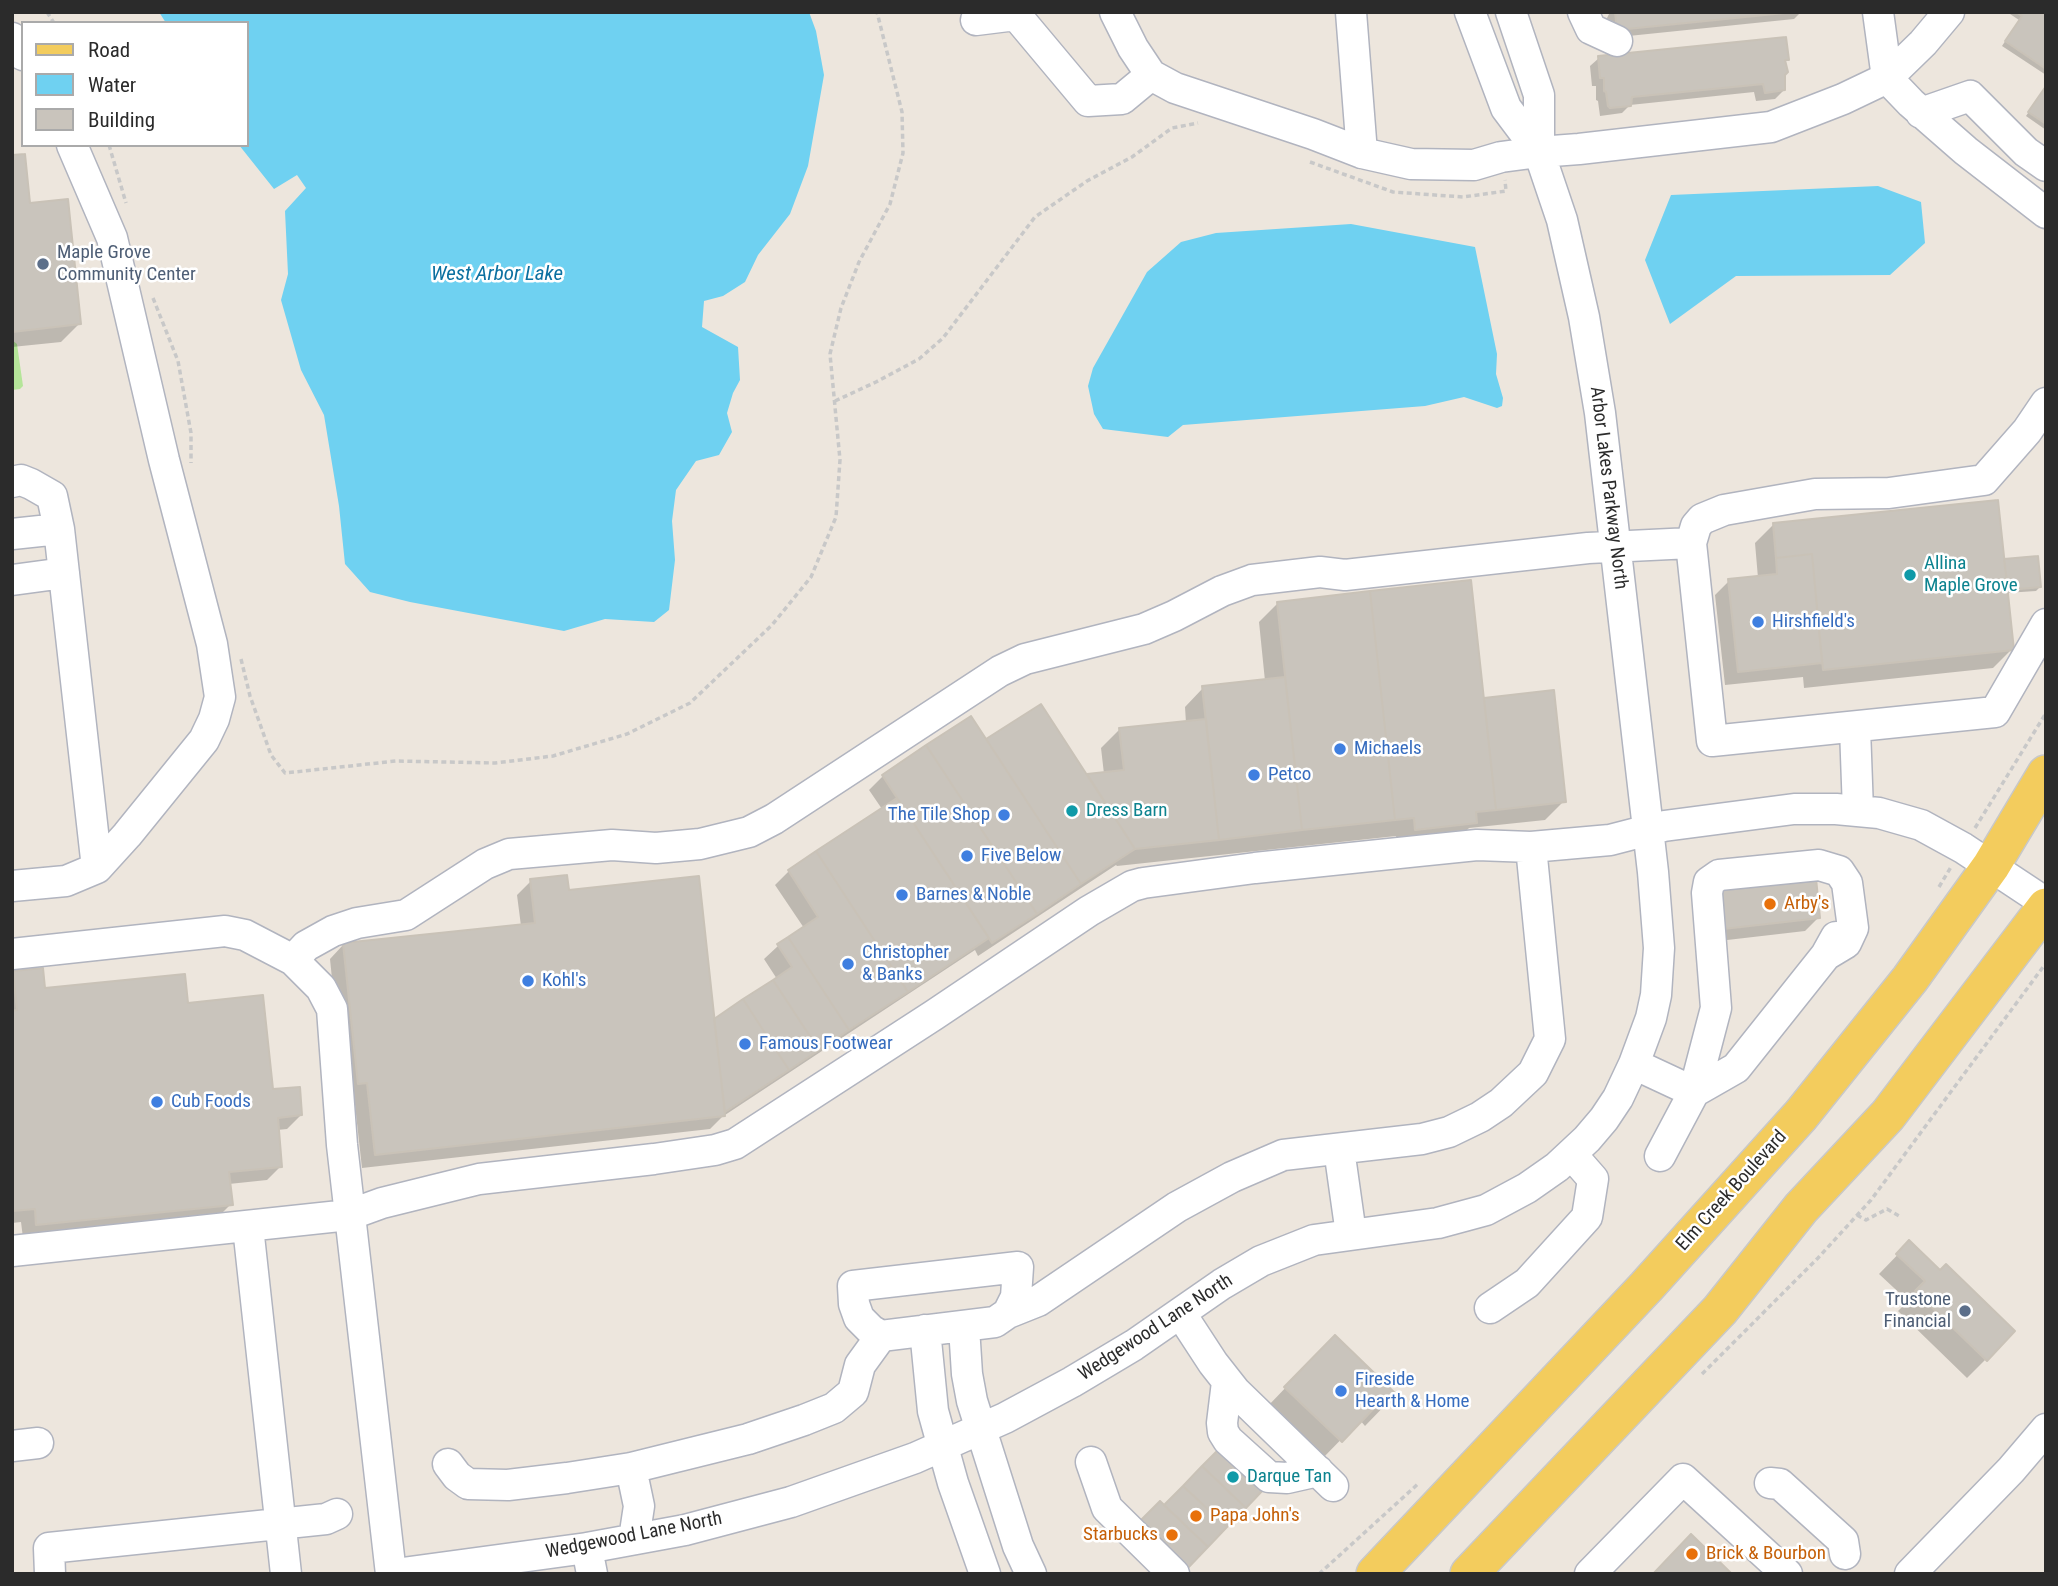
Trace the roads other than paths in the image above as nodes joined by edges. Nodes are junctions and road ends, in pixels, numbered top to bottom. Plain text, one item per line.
1 (1115, 12) edge
2 (1351, 12) edge
3 (1470, 12) edge
4 (1511, 12) edge
5 (1583, 12) edge
6 (1878, 12) edge
7 (1949, 12) edge
8 (976, 20) dead end
9 (1617, 41) dead end
10 (1151, 75) junction
11 (1887, 78) junction
12 (1921, 113) junction
13 (73, 147) edge
14 (1539, 152) junction
15 (1362, 153) junction
16 (2046, 166) edge
17 (2046, 213) edge
18 (2046, 403) edge
19 (12, 482) edge
20 (59, 529) junction
21 (12, 534) edge
22 (1691, 543) junction
23 (1616, 547) junction
24 (64, 573) junction
25 (12, 580) edge
26 (2046, 624) edge
27 (1855, 728) junction
28 (2046, 774) edge
29 (1858, 811) junction
30 (1648, 830) junction
31 (1531, 847) junction
32 (1977, 857) junction
33 (97, 868) junction
34 (12, 886) edge
35 (2046, 905) edge
36 (12, 954) edge
37 (292, 960) junction
38 (1634, 1064) junction
39 (1694, 1092) junction
40 (1339, 1149) junction
41 (1572, 1155) junction
42 (1660, 1156) dead end
43 (349, 1215) junction
44 (248, 1227) junction
45 (1351, 1234) junction
46 (12, 1251) edge
47 (1490, 1308) dead end
48 (1009, 1313) junction
49 (1181, 1314) junction
50 (964, 1327) junction
51 (925, 1330) junction
52 (881, 1335) junction
53 (1227, 1382) junction
54 (2046, 1429) edge
55 (980, 1430) junction
56 (942, 1447) junction
57 (1091, 1462) dead end
58 (449, 1464) dead end
59 (631, 1468) junction
60 (1770, 1483) dead end
61 (337, 1514) dead end
62 (281, 1523) junction
63 (634, 1539) junction
64 (1845, 1553) dead end
65 (1493, 1560) edge
66 (590, 1561) edge
67 (50, 1574) edge
68 (286, 1574) edge
69 (393, 1574) edge
70 (985, 1574) edge
71 (1031, 1574) edge
72 (1174, 1574) edge
73 (1375, 1574) edge
74 (1469, 1574) edge
75 (1590, 1574) edge
76 (1787, 1574) edge
77 (1910, 1574) edge

1 - 10 street
2 - 15 street
3 - 14 street, Arbor Lakes Parkway North
4 - 14 street, Arbor Lakes Parkway North
5 - 9 street
6 - 11 street
7 - 11 street
8 - 10 street
10 - 15 street
11 - 12 street
11 - 14 street
12 - 16 street
12 - 17 street
13 - 33 street
14 - 15 street
14 - 23 street, Arbor Lakes Parkway North
18 - 22 street
19 - 20 street
20 - 21 street
20 - 24 street
22 - 23 street
22 - 27 street
23 - 30 street, Arbor Lakes Parkway North
23 - 37 street
24 - 25 street
24 - 33 street
26 - 27 street
27 - 29 street
28 - 32 main road, Elm Creek Boulevard
29 - 30 street
29 - 32 street
30 - 31 street
30 - 38 street, Wedgewood Lane North
31 - 40 street
31 - 43 street
32 - 35 street
32 - 73 main road, Elm Creek Boulevard
33 - 34 street
35 - 65 main road
36 - 37 street
37 - 43 street
38 - 39 street
38 - 41 street, Wedgewood Lane North
39 - 39 street
39 - 42 street
40 - 45 street
40 - 48 street
41 - 45 street, Wedgewood Lane North
41 - 47 street
43 - 44 street
43 - 69 street
44 - 46 street
44 - 62 street
45 - 49 street, Wedgewood Lane North
48 - 50 street
48 - 52 street
49 - 53 street
49 - 55 street, Wedgewood Lane North
50 - 51 street
50 - 55 street
51 - 52 street
51 - 56 street
52 - 59 street
53 - 53 street
54 - 77 street
55 - 56 street, Wedgewood Lane North
55 - 71 street
56 - 63 street, Wedgewood Lane North
56 - 70 street
57 - 72 street
58 - 59 street
59 - 63 street
60 - 64 street
61 - 62 street
62 - 67 street
62 - 68 street
63 - 66 street, Wedgewood Lane North
65 - 74 main road
66 - 69 street, Wedgewood Lane North
75 - 76 street

